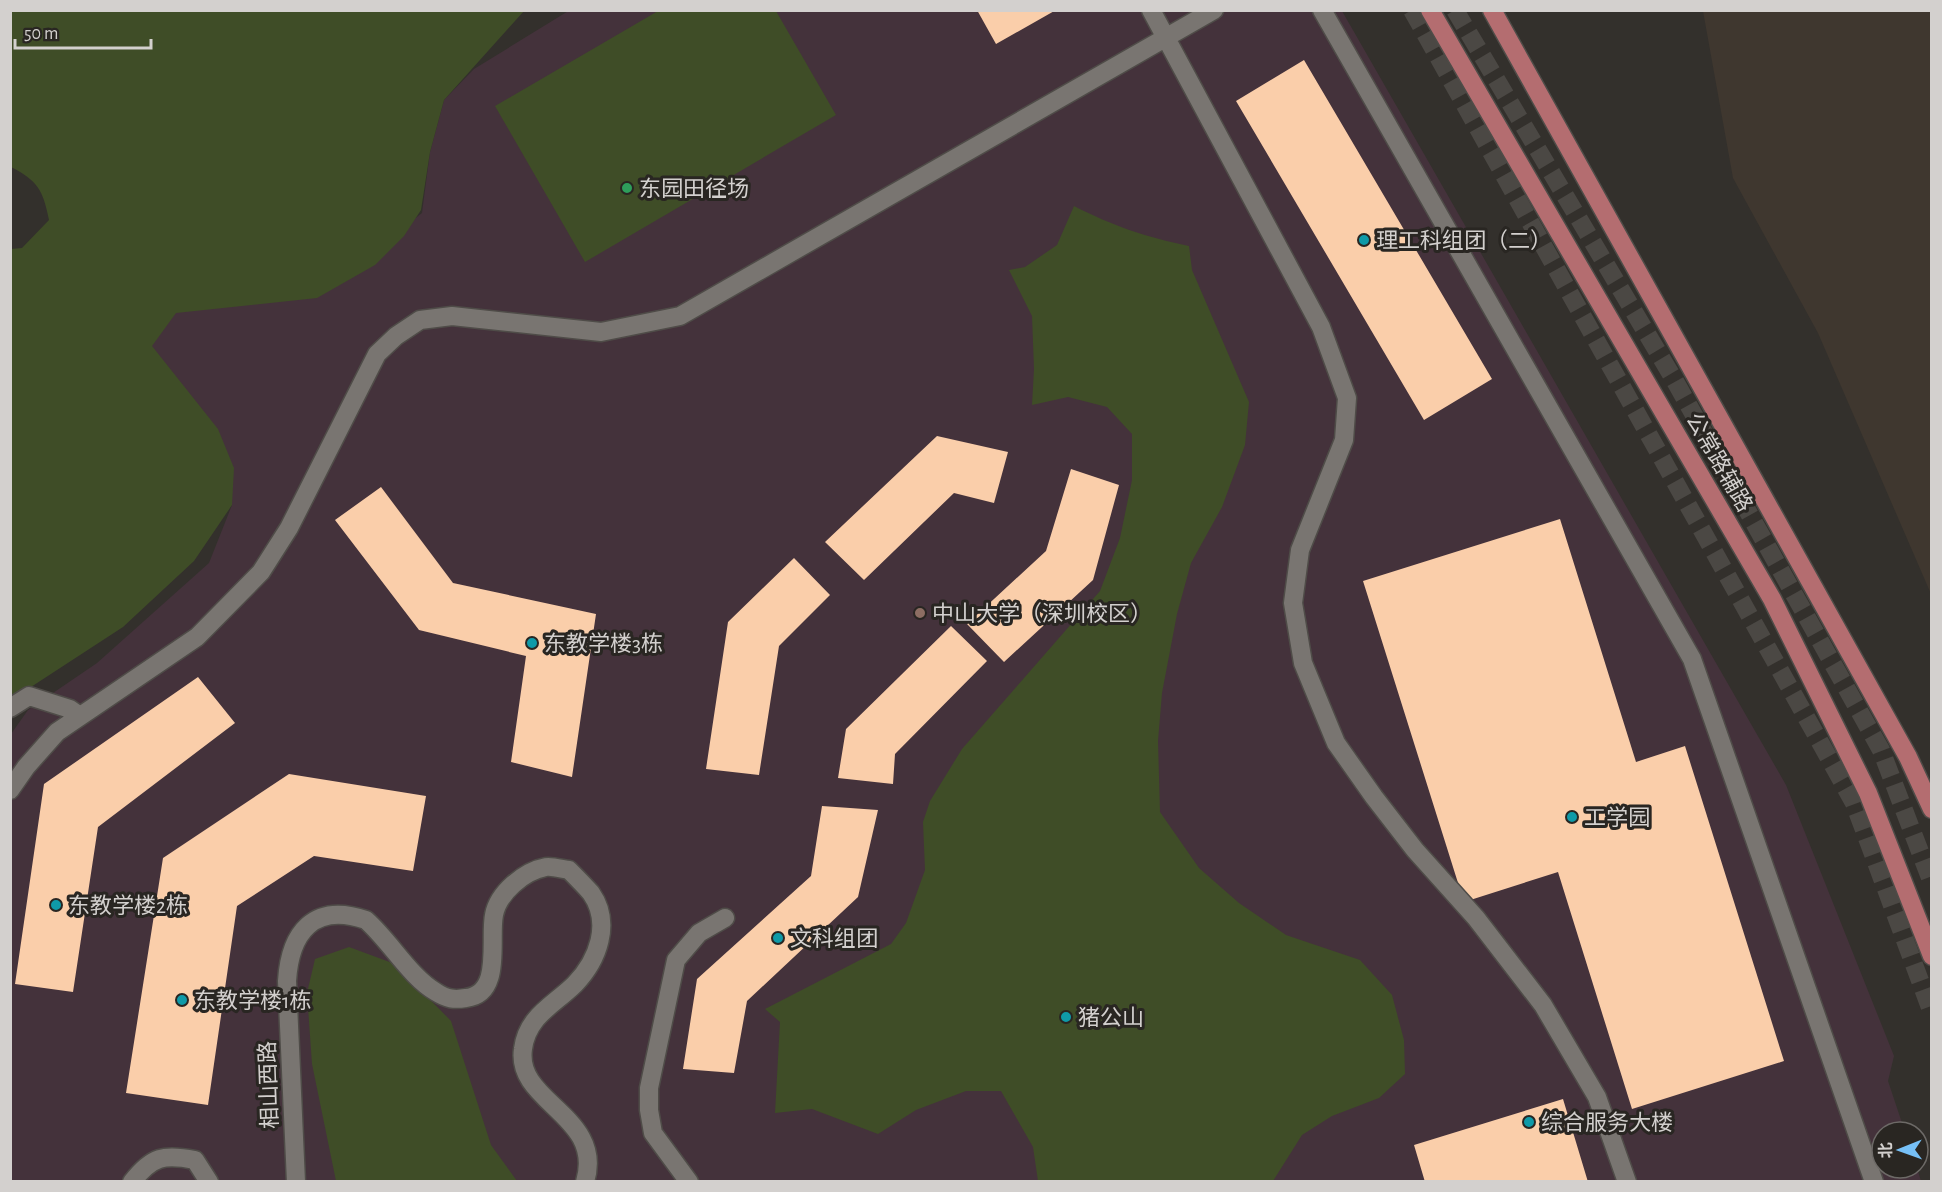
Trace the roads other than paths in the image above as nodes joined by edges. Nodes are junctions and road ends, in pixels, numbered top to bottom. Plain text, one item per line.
1 (1151, 10) edge
2 (1214, 10) edge
3 (1322, 10) edge
4 (1431, 10) edge
5 (1492, 10) edge
6 (1165, 38) junction
7 (10, 708) edge
8 (80, 716) junction
9 (10, 790) edge
10 (1932, 809) edge
11 (725, 918) dead end
12 (1932, 956) edge
13 (132, 1182) edge
14 (210, 1182) edge
15 (296, 1182) edge
16 (585, 1182) edge
17 (689, 1182) edge
18 (1627, 1182) edge
19 (1874, 1182) edge

1 - 6 lane
2 - 6 lane
3 - 19 lane
4 - 12 main road, 公常路辅路
5 - 10 main road, 公常路辅路
6 - 8 lane
6 - 18 lane
7 - 8 lane
8 - 9 lane
11 - 17 lane
13 - 14 lane
15 - 16 lane, 相山西路

